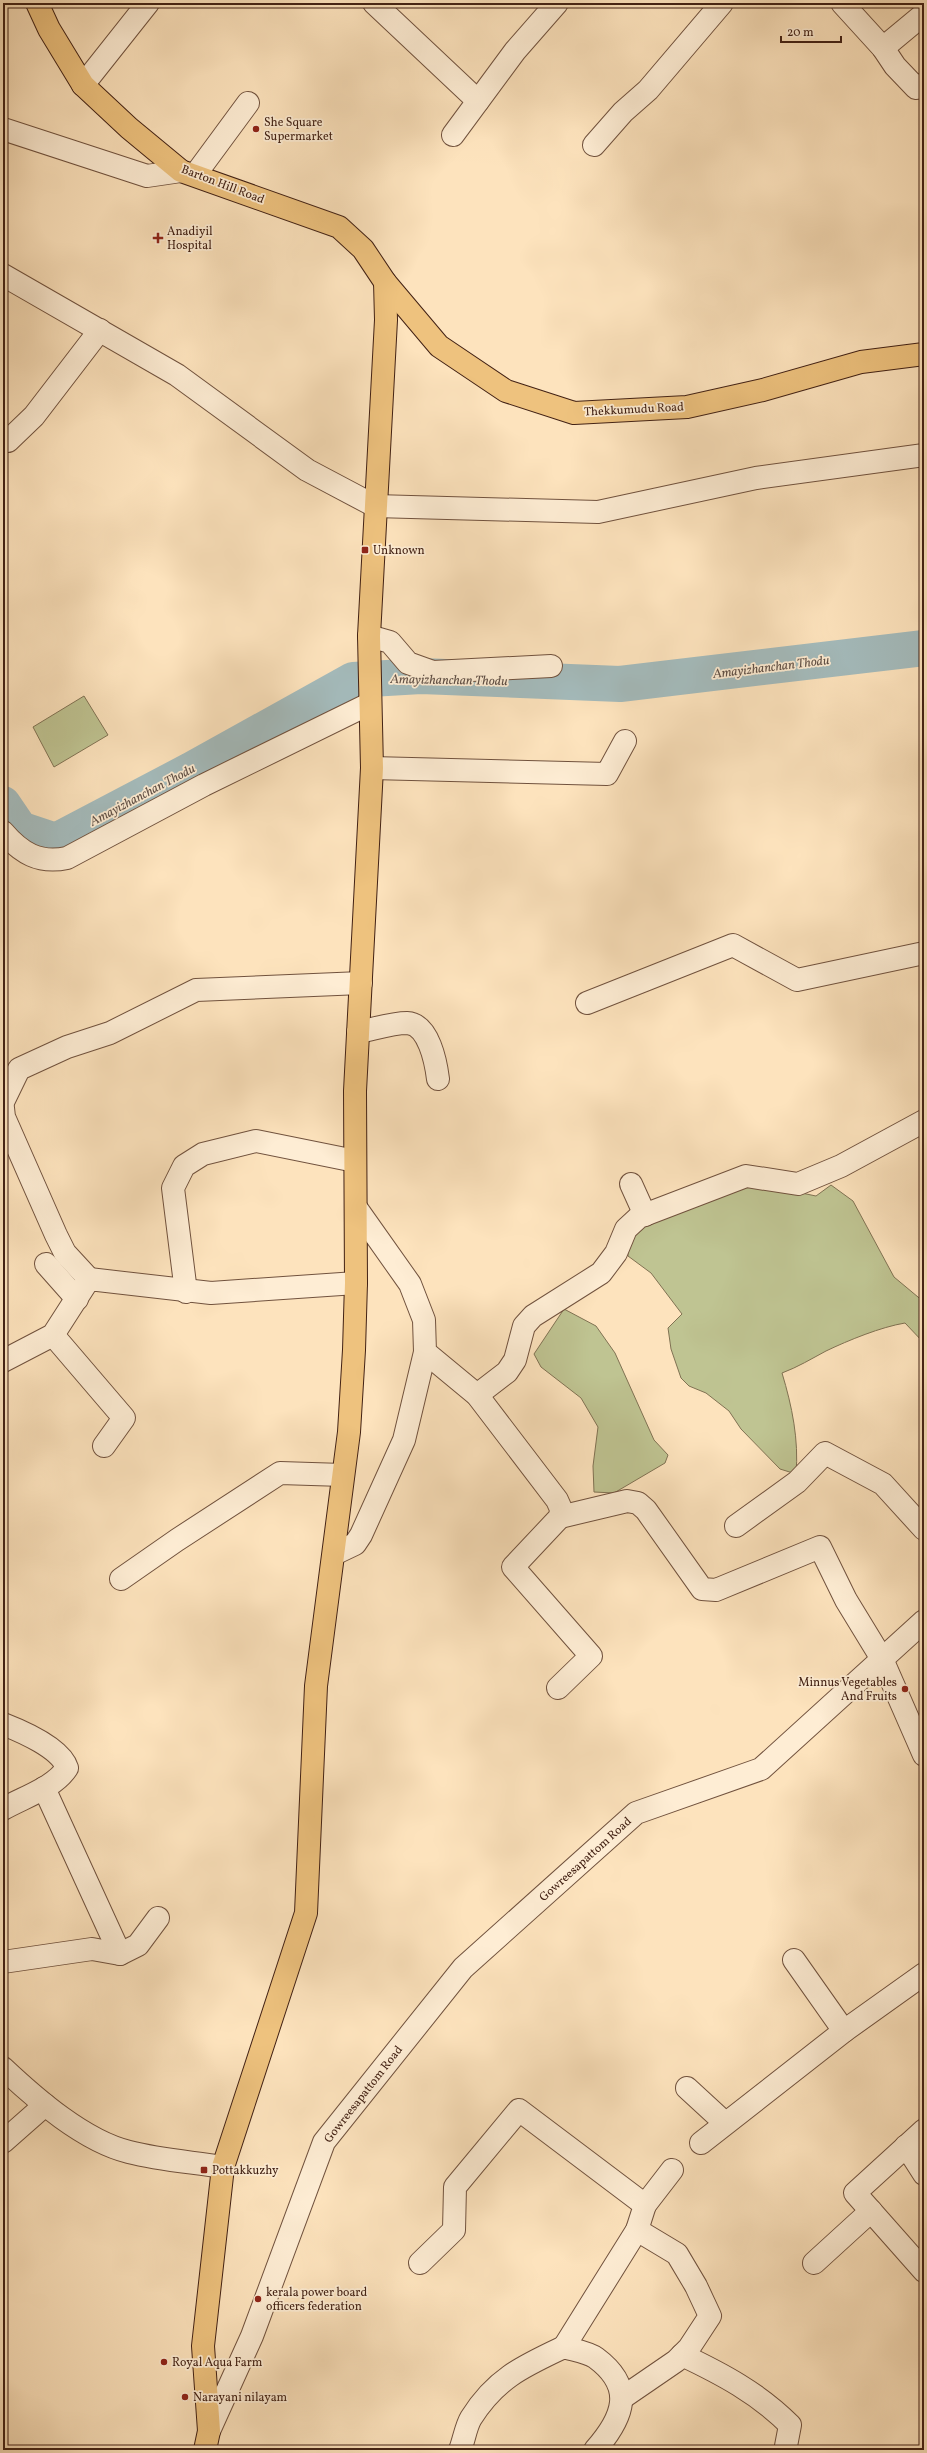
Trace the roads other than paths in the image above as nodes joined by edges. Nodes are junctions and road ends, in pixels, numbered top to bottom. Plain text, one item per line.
1 (37, 3) edge
2 (148, 3) edge
3 (374, 3) edge
4 (557, 3) edge
5 (722, 3) edge
6 (842, 3) edge
7 (924, 14) edge
8 (883, 48) junction
9 (924, 84) edge
10 (83, 85) junction
11 (478, 101) junction
12 (248, 103) dead end
13 (3, 129) edge
14 (453, 135) dead end
15 (594, 145) dead end
16 (188, 173) junction
17 (3, 275) edge
18 (384, 282) junction
19 (100, 330) junction
20 (924, 354) edge
21 (8, 441) dead end
22 (924, 455) edge
23 (375, 506) junction
24 (368, 636) junction
25 (551, 666) dead end
26 (369, 699) junction
27 (625, 741) dead end
28 (372, 768) junction
29 (6, 839) edge
30 (924, 953) edge
31 (361, 982) junction
32 (587, 1003) dead end
33 (358, 1032) junction
34 (438, 1079) dead end
35 (3, 1102) edge
36 (3, 1108) edge
37 (924, 1121) edge
38 (355, 1161) junction
39 (631, 1184) dead end
40 (357, 1210) junction
41 (645, 1215) junction
42 (46, 1264) dead end
43 (89, 1279) junction
44 (356, 1283) junction
45 (186, 1292) junction
46 (77, 1299) junction
47 (53, 1335) junction
48 (425, 1352) junction
49 (3, 1361) edge
50 (477, 1395) junction
51 (104, 1446) dead end
52 (343, 1475) junction
53 (560, 1517) junction
54 (736, 1526) dead end
55 (924, 1529) edge
56 (334, 1554) junction
57 (121, 1579) dead end
58 (924, 1621) edge
59 (882, 1659) junction
60 (558, 1688) dead end
61 (3, 1724) edge
62 (924, 1755) edge
63 (44, 1788) junction
64 (3, 1808) edge
65 (158, 1918) dead end
66 (120, 1954) junction
67 (794, 1960) dead end
68 (3, 1962) edge
69 (924, 1974) edge
70 (844, 2031) junction
71 (3, 2068) edge
72 (687, 2088) dead end
73 (45, 2106) junction
74 (725, 2123) junction
75 (924, 2130) edge
76 (3, 2142) edge
77 (701, 2143) dead end
78 (906, 2146) junction
79 (223, 2167) junction
80 (672, 2170) dead end
81 (924, 2174) edge
82 (646, 2205) junction
83 (871, 2211) junction
84 (636, 2230) junction
85 (420, 2263) dead end
86 (814, 2263) dead end
87 (924, 2271) edge
88 (564, 2347) junction
89 (682, 2355) junction
90 (622, 2398) junction
91 (207, 2440) edge
92 (786, 2446) dead end
93 (460, 2450) edge
94 (595, 2450) edge

1 - 10 main road, Barton Hill Road
2 - 10 street
3 - 11 street
4 - 11 street
5 - 15 street
6 - 8 street
7 - 8 street
8 - 9 street
10 - 16 main road, Barton Hill Road
11 - 14 street
12 - 16 street
13 - 16 street
16 - 18 main road, Barton Hill Road
17 - 19 street
18 - 20 main road, Thekkumudu Road
18 - 23 main road
19 - 21 street
19 - 23 street
22 - 23 street
23 - 24 main road
24 - 25 street
24 - 26 main road
26 - 28 main road
26 - 29 street
27 - 28 street
28 - 31 main road
30 - 32 street
31 - 33 main road
31 - 35 street
33 - 34 street
33 - 38 main road
36 - 43 street
37 - 41 street
38 - 40 main road
38 - 45 street
39 - 41 street
40 - 44 main road
40 - 48 street
41 - 50 street
42 - 46 street
43 - 45 street
43 - 46 street
44 - 45 street
44 - 52 main road
46 - 47 street
47 - 49 street
47 - 51 street
48 - 50 street
48 - 56 street
50 - 53 street
52 - 56 main road
52 - 57 street
53 - 59 street
53 - 60 street
54 - 55 street
56 - 79 main road
58 - 59 street
59 - 62 street
59 - 91 street, Gowreesapattom Road
61 - 63 street
63 - 64 street
63 - 66 street
65 - 66 street
66 - 68 street
67 - 70 street
69 - 70 street
70 - 74 street
71 - 73 street
72 - 74 street
73 - 76 street
73 - 79 street
74 - 77 street
75 - 78 street
78 - 81 street
78 - 83 street
79 - 91 main road
80 - 82 street
82 - 84 street
82 - 85 street
83 - 86 street
83 - 87 street
84 - 88 street
84 - 89 street
88 - 90 street
88 - 93 street
89 - 90 street
89 - 92 street
90 - 94 street

